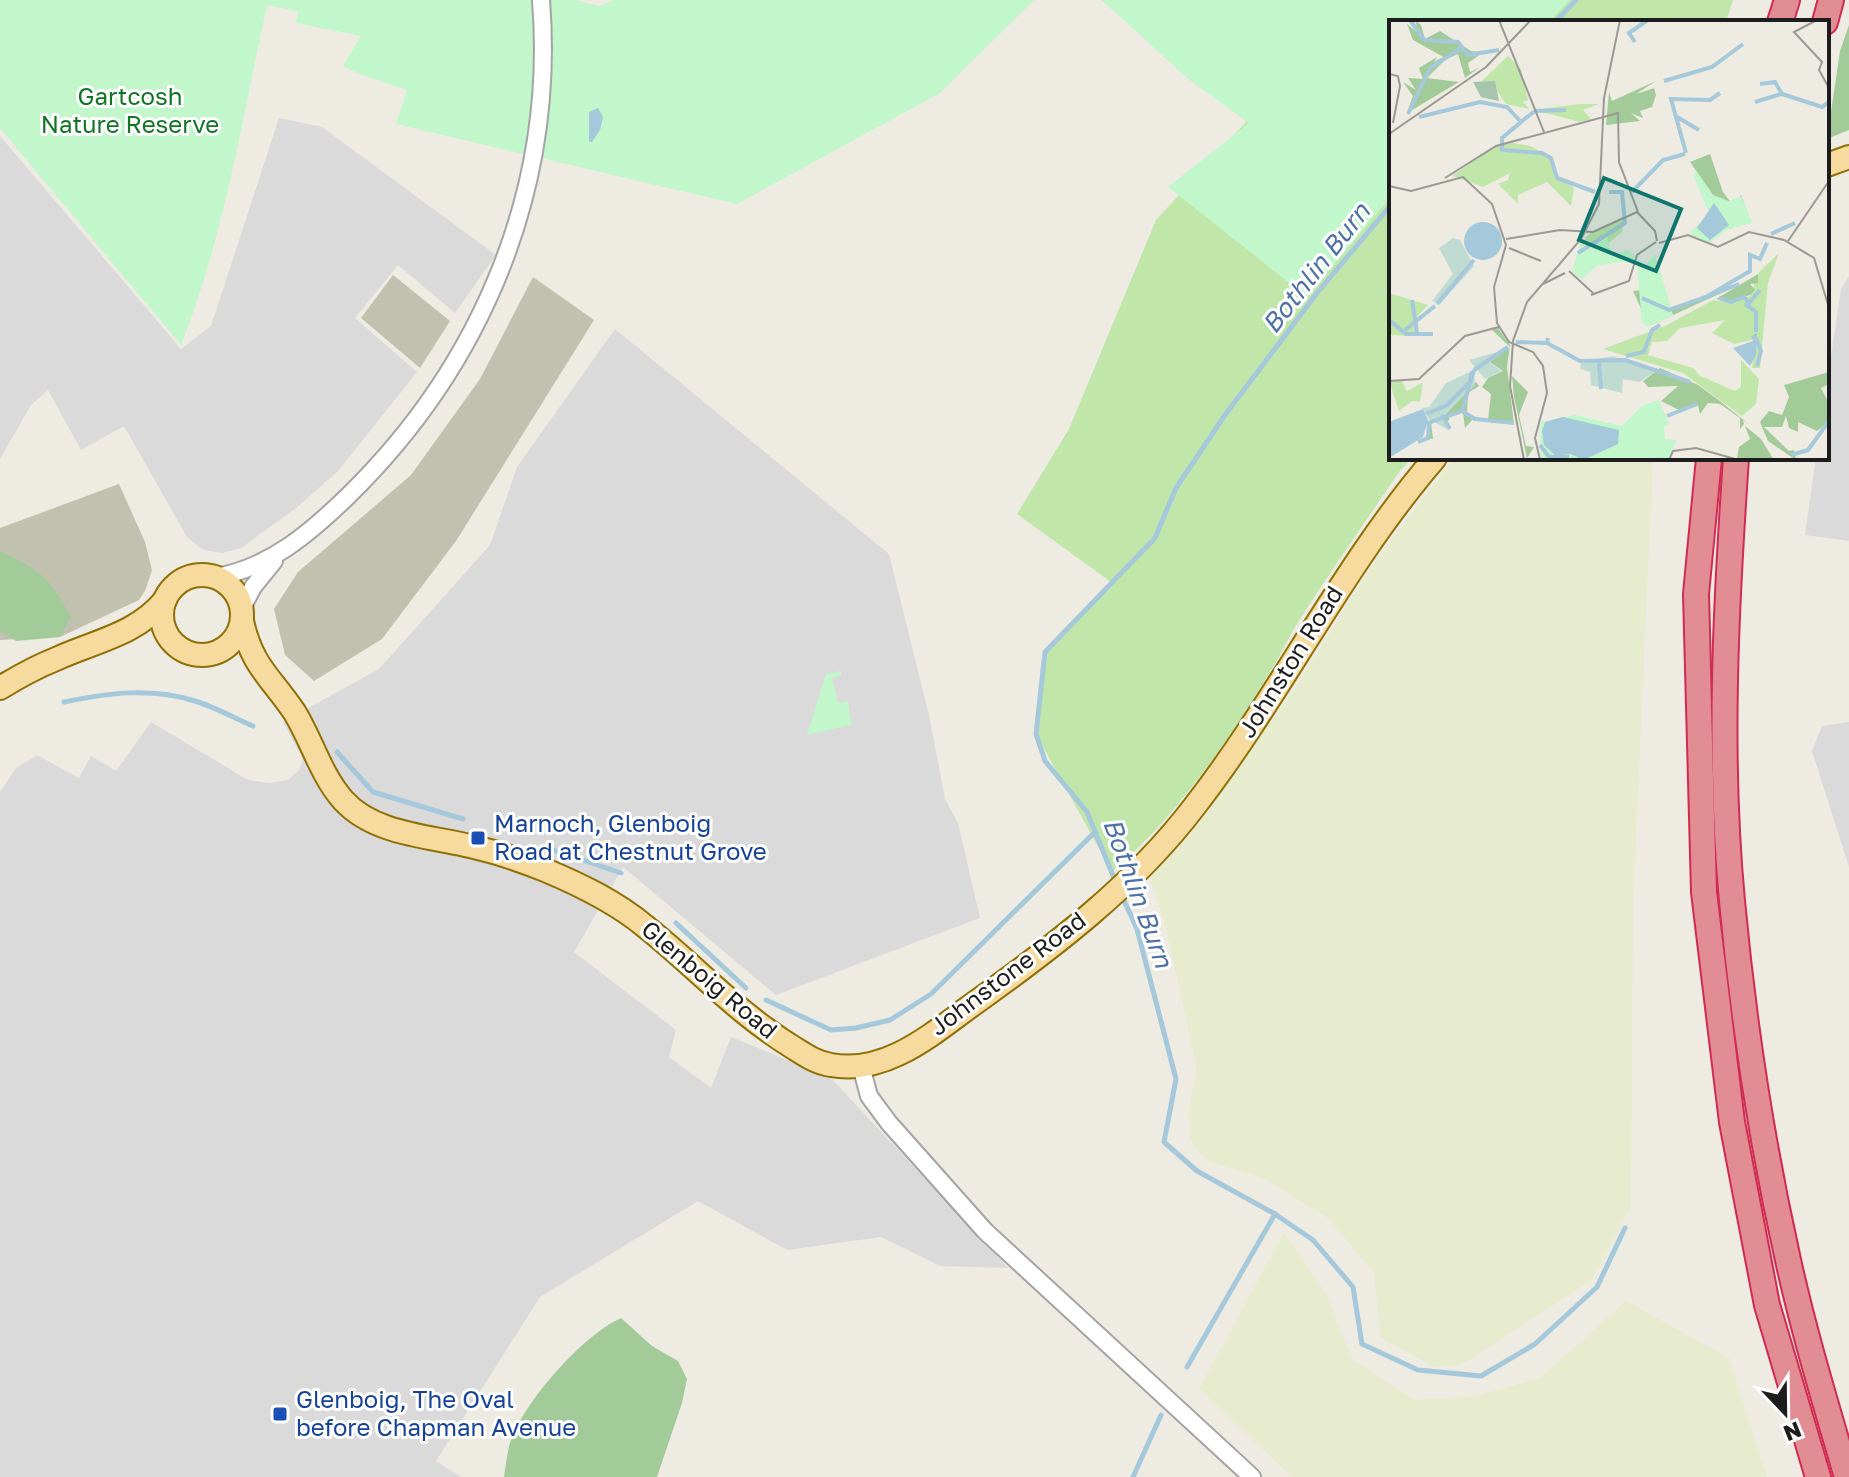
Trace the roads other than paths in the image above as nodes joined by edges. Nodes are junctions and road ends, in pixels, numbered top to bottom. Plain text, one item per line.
1 (541, 0) edge
2 (1775, 0) edge
3 (1787, 0) edge
4 (1817, 0) edge
5 (1831, 0) edge
6 (1771, 20) edge
7 (1781, 20) edge
8 (1812, 20) edge
9 (1826, 20) edge
10 (1849, 157) edge
11 (1829, 164) edge
12 (1433, 460) edge
13 (1709, 460) edge
14 (1736, 460) edge
15 (280, 553) junction
16 (216, 577) junction
17 (165, 600) junction
18 (242, 614) junction
19 (106, 640) junction
20 (177, 646) junction
21 (208, 654) junction
22 (267, 679) junction
23 (0, 688) edge
24 (1145, 863) joint
25 (861, 1066) junction
26 (1252, 1477) edge
27 (1818, 1477) edge
28 (1847, 1477) edge

1 - 15 street
2 - 6 highway
3 - 7 highway
4 - 8 highway
5 - 9 highway
10 - 11 main road
12 - 24 main road, Johnston Road
13 - 27 highway
14 - 28 highway
15 - 16 street
15 - 18 street
16 - 17 main road
16 - 18 main road
17 - 19 main road
17 - 20 main road
18 - 21 main road
18 - 22 main road, Glenboig Road
19 - 20 main road
19 - 23 main road
20 - 21 main road
21 - 22 main road, Glenboig Road
22 - 25 main road, Glenboig Road
24 - 25 main road, Johnstone Road
25 - 26 street

